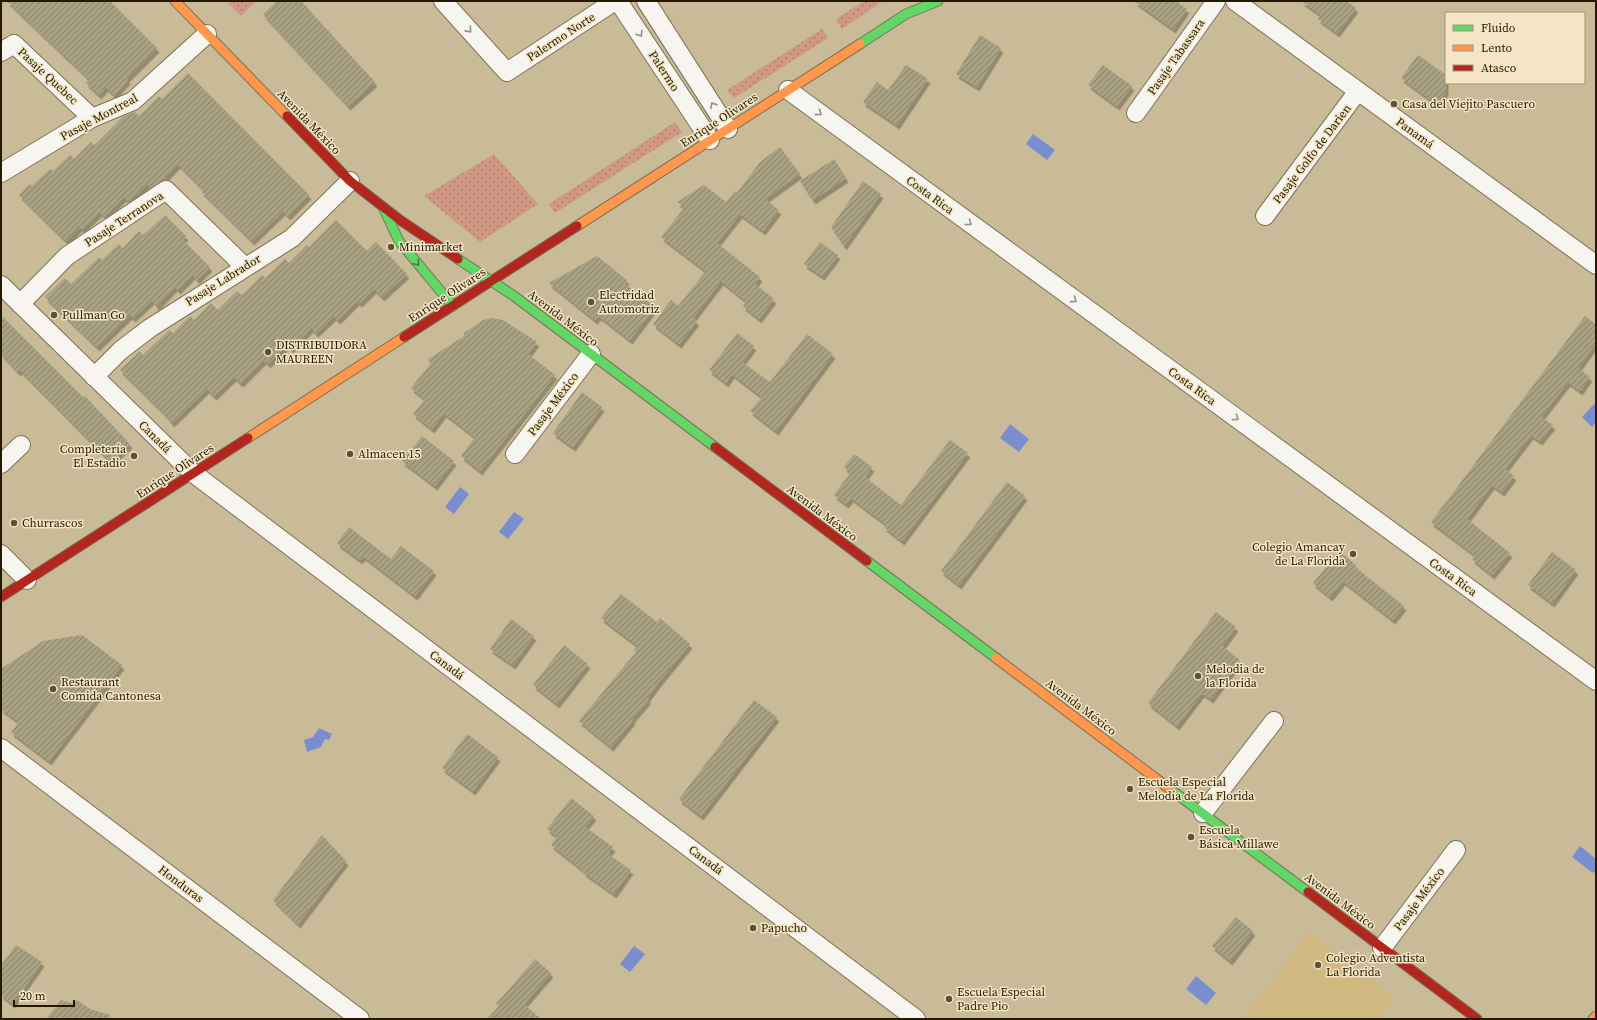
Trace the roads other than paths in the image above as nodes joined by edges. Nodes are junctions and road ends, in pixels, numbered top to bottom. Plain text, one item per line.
1 (175, 1) edge
2 (443, 1) edge
3 (615, 1) edge
4 (618, 1) edge
5 (646, 1) edge
6 (914, 1) edge
7 (938, 1) edge
8 (1216, 1) edge
9 (1235, 1) edge
10 (906, 14) junction
11 (207, 34) junction
12 (1, 52) edge
13 (788, 90) junction
14 (1358, 91) junction
15 (1136, 113) dead end
16 (92, 118) junction
17 (728, 129) junction
18 (710, 140) junction
19 (1, 173) edge
20 (350, 181) junction
21 (382, 207) junction
22 (1264, 216) dead end
23 (1596, 265) edge
24 (244, 266) junction
25 (492, 280) junction
26 (1, 285) edge
27 (20, 304) junction
28 (453, 306) junction
29 (591, 354) junction
30 (94, 377) junction
31 (21, 445) dead end
32 (515, 454) dead end
33 (1, 464) edge
34 (193, 474) junction
35 (1, 554) edge
36 (27, 580) junction
37 (1, 597) edge
38 (1596, 681) edge
39 (1274, 721) dead end
40 (1, 748) edge
41 (1203, 813) junction
42 (1456, 850) dead end
43 (1382, 948) junction
44 (1596, 1016) edge
45 (360, 1019) edge
46 (916, 1019) edge
47 (1477, 1019) edge
48 (1593, 1019) edge

1 - 11 street, Avenida México
2 -> 3 street, Palermo Norte
4 -> 18 street, Palermo
17 -> 5 street, Palermo
6 - 10 street, Enrique Olivares
7 - 10 street, Enrique Olivares
8 - 15 street, Pasaje Tabassara
9 - 14 street, Panamá
10 - 13 street, Enrique Olivares
11 - 16 street, Pasaje Montreal
11 - 20 street, Avenida México
12 - 16 street, Pasaje Quebec
13 - 17 street, Enrique Olivares
13 -> 38 street, Costa Rica
14 - 22 street, Pasaje Golfo de Darien
14 - 23 street, Panamá
16 - 19 street, Pasaje Montreal
17 - 18 street, Enrique Olivares
18 - 25 street, Enrique Olivares
20 - 21 street, Avenida México
20 - 24 street, Pasaje Labrador
21 - 25 street, Avenida México
21 -> 28 street
24 - 27 street, Pasaje Terranova
24 - 30 street, Pasaje Labrador
25 - 28 street, Enrique Olivares
25 - 29 street, Avenida México
26 - 27 street, Canadá
27 - 30 street, Canadá
28 - 34 street, Enrique Olivares
29 - 32 street, Pasaje México
29 - 41 street, Avenida México
30 - 34 street, Canadá
31 - 33 street
34 - 36 street, Enrique Olivares
34 - 46 street, Canadá
35 - 36 street
36 - 37 street, Enrique Olivares
39 - 41 street
40 - 45 street, Honduras
41 - 43 street, Avenida México
42 - 43 street, Pasaje México
43 - 47 street, Avenida México
44 - 48 street

